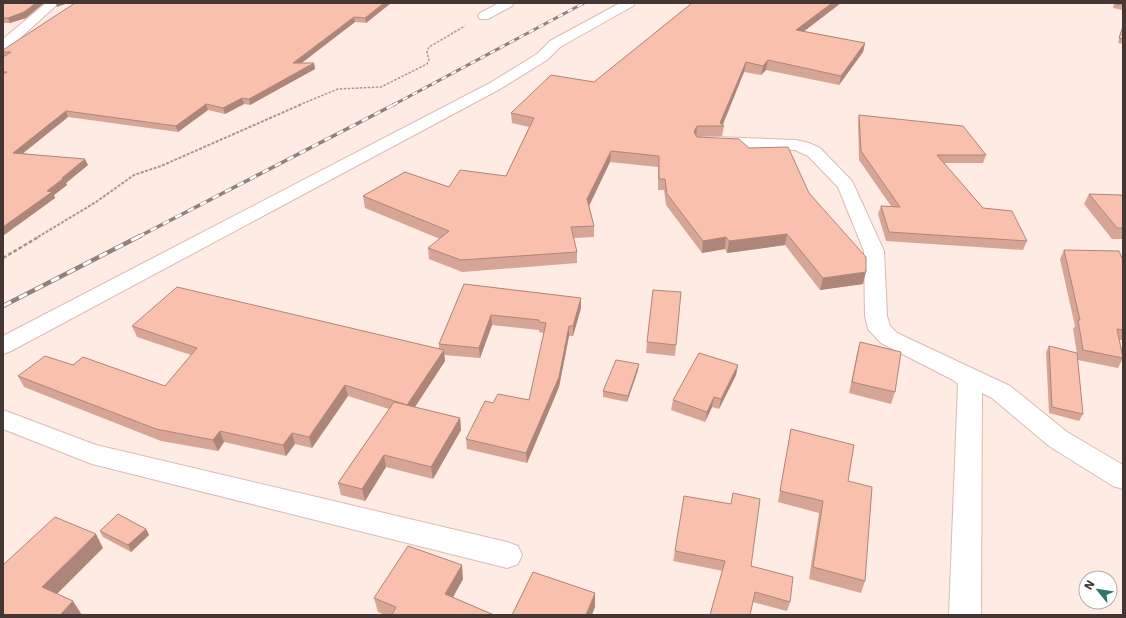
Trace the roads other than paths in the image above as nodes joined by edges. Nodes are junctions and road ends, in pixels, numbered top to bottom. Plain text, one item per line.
1 (53, 3) edge
2 (508, 3) edge
3 (629, 3) edge
4 (484, 16) road end
5 (3, 46) edge
6 (702, 142) edge
7 (3, 346) edge
8 (962, 374) junction
9 (3, 418) edge
10 (1123, 478) edge
11 (507, 556) dead end
12 (965, 615) edge

1 - 5 street
2 - 4 street
3 - 7 street
6 - 8 street
8 - 10 street
8 - 12 street
9 - 11 street

